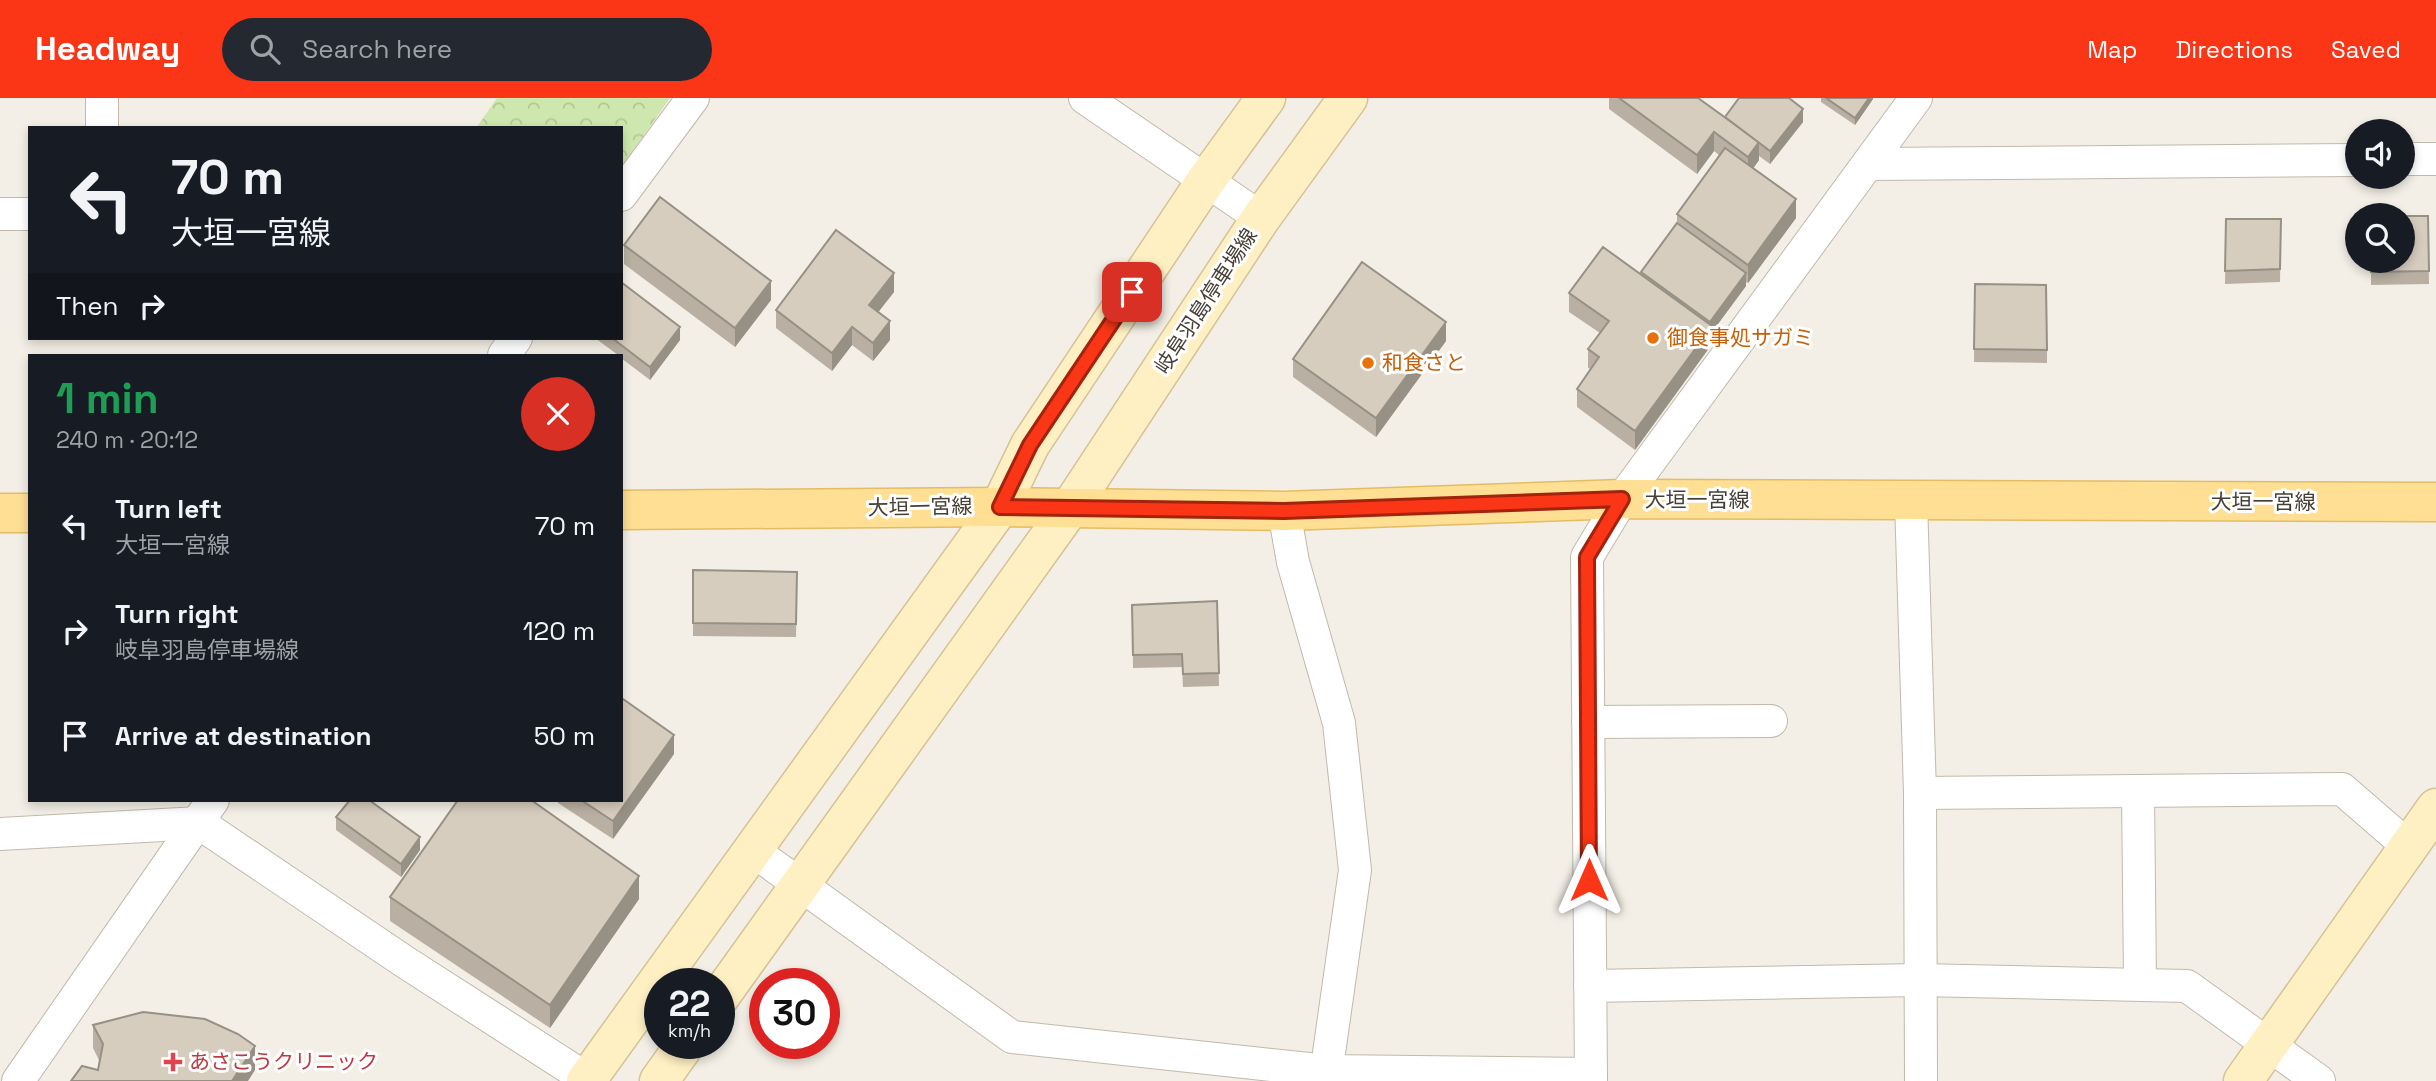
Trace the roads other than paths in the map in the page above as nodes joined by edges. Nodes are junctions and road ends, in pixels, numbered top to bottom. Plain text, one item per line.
1 (102, 98) edge
2 (693, 98) edge
3 (1085, 98) edge
4 (1266, 98) edge
5 (1348, 98) edge
6 (1916, 98) edge
7 (102, 126) edge
8 (2415, 159) edge
9 (2436, 159) edge
10 (2345, 160) edge
11 (1870, 164) junction
12 (1205, 182) junction
13 (623, 192) edge
14 (0, 214) edge
15 (28, 214) edge
16 (1261, 218) junction
17 (514, 340) edge
18 (504, 354) edge
19 (1622, 499) junction
20 (1911, 500) junction
21 (2436, 502) edge
22 (1000, 507) junction
23 (1070, 508) junction
24 (623, 510) edge
25 (1284, 511) junction
26 (0, 513) edge
27 (28, 513) edge
28 (1771, 721) dead end
29 (1588, 722) junction
30 (2138, 791) junction
31 (1920, 793) junction
32 (2436, 808) edge
33 (206, 811) edge
34 (0, 834) edge
35 (2409, 846) junction
36 (752, 850) junction
37 (801, 885) junction
38 (735, 976) edge
39 (1920, 980) junction
40 (2140, 984) junction
41 (1590, 986) junction
42 (2269, 1046) junction
43 (675, 1059) edge
44 (1326, 1076) edge
45 (1591, 1078) edge
46 (588, 1080) edge
47 (18, 1081) edge
48 (659, 1081) edge
49 (1922, 1081) edge
50 (2244, 1081) edge
51 (2319, 1081) edge

1 - 7 street
2 - 13 street
3 - 12 street
4 - 12 street
5 - 16 street, 岐阜羽島停車場線
6 - 11 street
8 - 9 street
10 - 11 street
11 - 19 street
12 - 16 street
12 - 22 street
14 - 15 street
16 - 23 street, 岐阜羽島停車場線
17 - 18 street
19 - 20 main road, 大垣一宮線
19 - 25 main road, 大垣一宮線
19 - 29 street
20 - 21 main road, 大垣一宮線
20 - 31 street
22 - 23 main road, 大垣一宮線
22 - 24 main road, 大垣一宮線
22 - 36 street
23 - 25 main road, 大垣一宮線
23 - 37 street, 岐阜羽島停車場線
25 - 44 street
26 - 27 main road
28 - 29 street
29 - 41 street
30 - 31 street
30 - 35 street
30 - 40 street
31 - 39 street
32 - 35 street
33 - 34 street
33 - 46 street
33 - 47 street
35 - 42 street
36 - 37 street
36 - 46 street
37 - 38 street, 岐阜羽島停車場線
37 - 44 street
39 - 40 street
39 - 41 street
39 - 49 street
40 - 42 street
41 - 45 street
42 - 50 street
42 - 51 street
43 - 48 street
44 - 45 street

